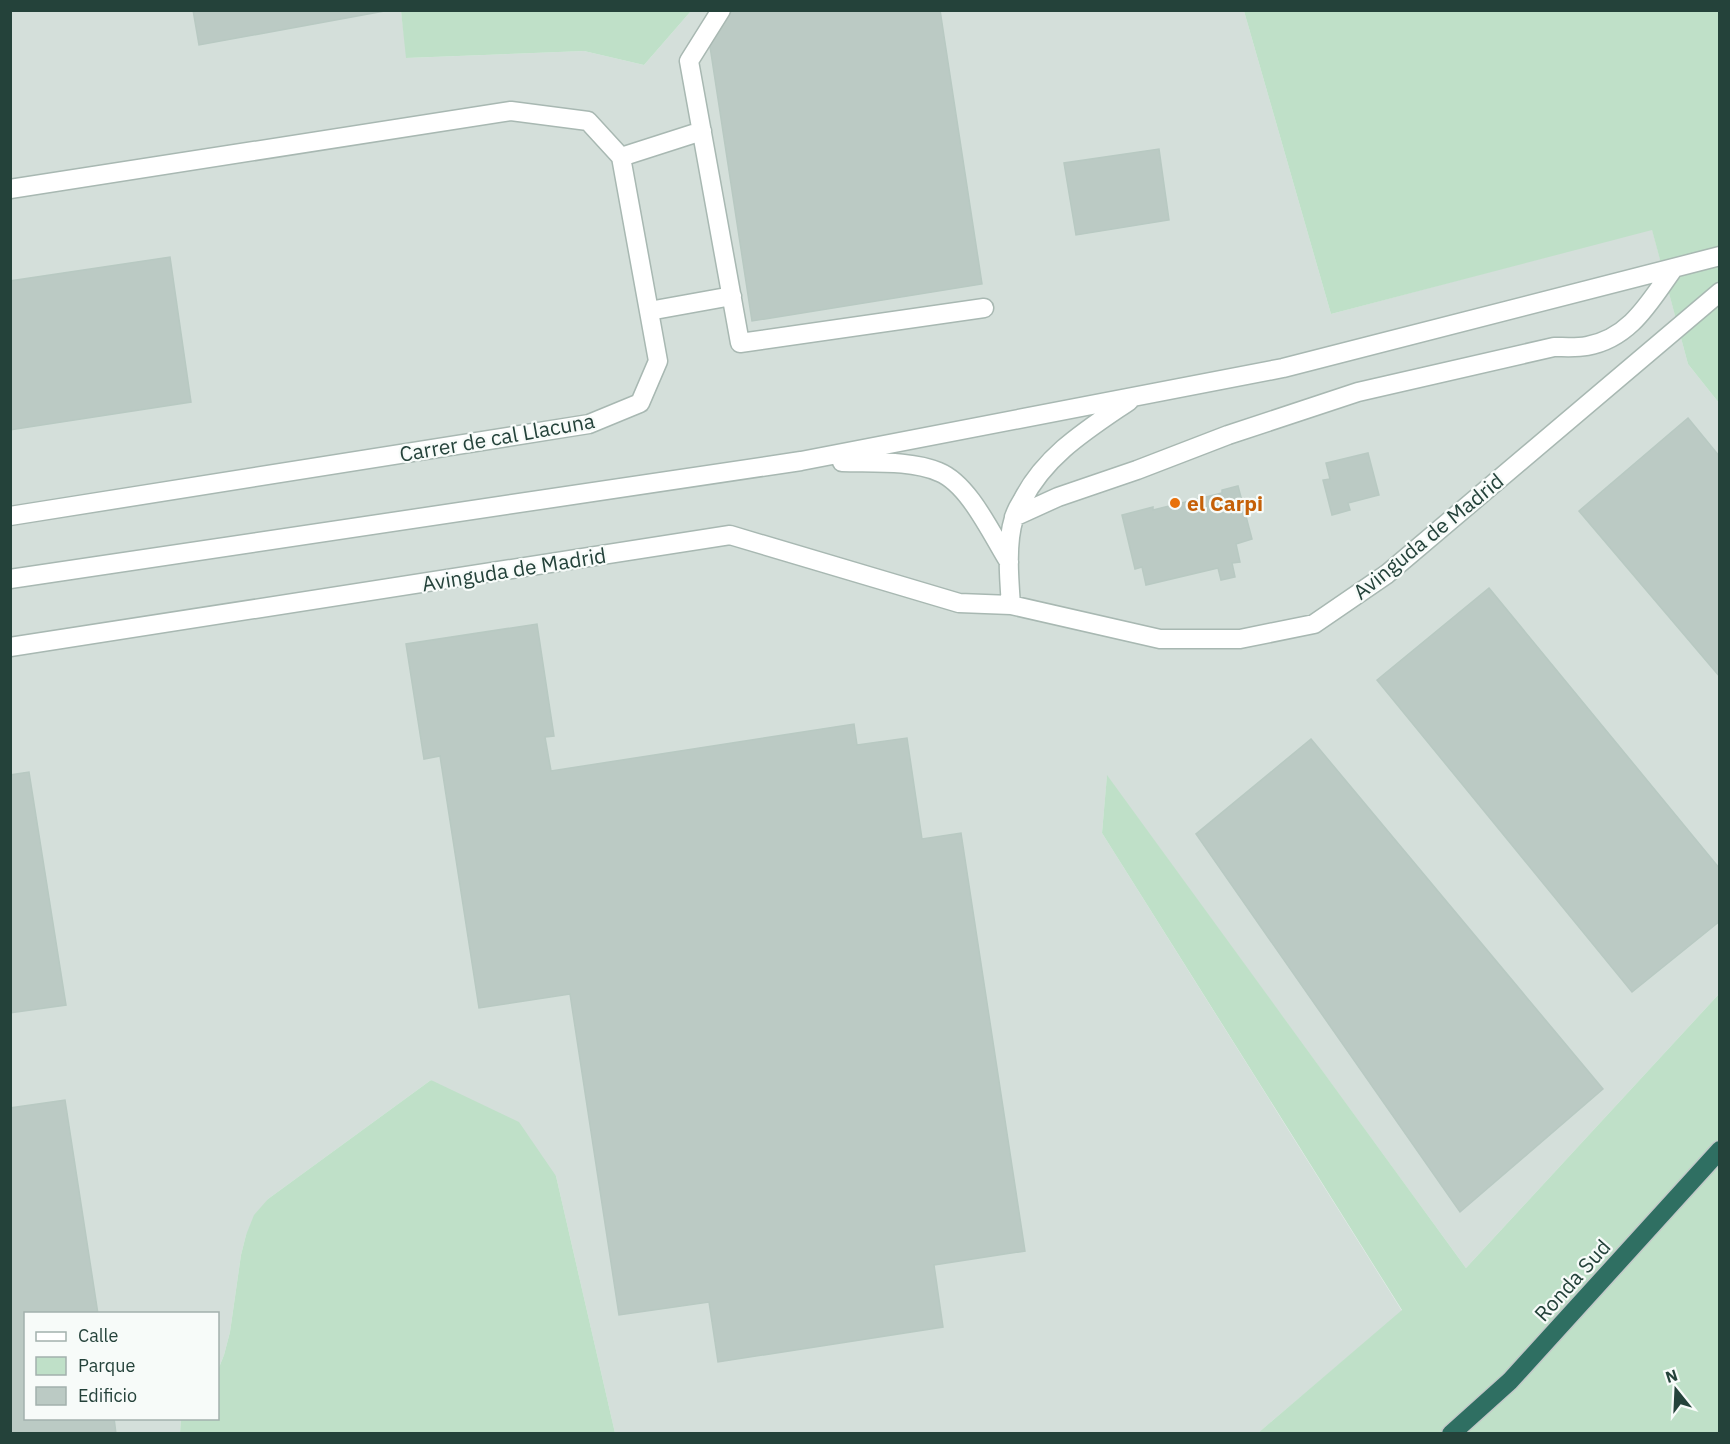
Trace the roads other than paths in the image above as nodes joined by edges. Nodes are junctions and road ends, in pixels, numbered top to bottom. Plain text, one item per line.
1 (721, 10) edge
2 (702, 131) junction
3 (621, 157) junction
4 (10, 189) edge
5 (1719, 256) edge
6 (1674, 268) junction
7 (1719, 292) edge
8 (732, 296) junction
9 (984, 308) dead end
10 (649, 311) junction
11 (1136, 397) junction
12 (801, 461) junction
13 (10, 516) edge
14 (1014, 517) junction
15 (1009, 562) junction
16 (10, 579) edge
17 (1011, 605) junction
18 (10, 647) edge
19 (1719, 1150) edge
20 (1451, 1434) edge

1 - 2 street
2 - 3 street
2 - 8 street
3 - 4 street
3 - 10 street, Carrer de cal Llacuna
5 - 6 street
6 - 11 street
6 - 14 street
7 - 17 street, Avinguda de Madrid
8 - 9 street
8 - 10 street
10 - 13 street, Carrer de cal Llacuna
11 - 12 street
11 - 14 street
12 - 15 street
12 - 16 street
14 - 15 street
15 - 17 street
17 - 18 street, Avinguda de Madrid
19 - 20 highway, Ronda Sud

